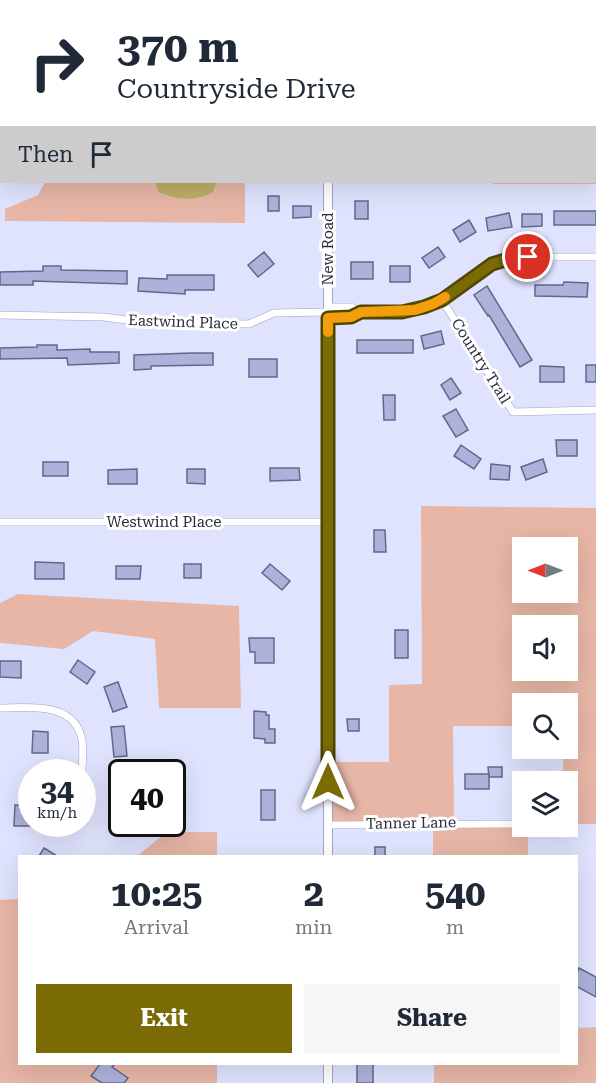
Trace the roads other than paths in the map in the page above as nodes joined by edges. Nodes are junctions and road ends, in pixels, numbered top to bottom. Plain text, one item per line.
1 (328, 183) edge
2 (596, 256) edge
3 (442, 300) junction
4 (328, 312) junction
5 (361, 312) junction
6 (0, 315) edge
7 (596, 410) edge
8 (0, 522) edge
9 (328, 522) junction
10 (0, 708) edge
11 (82, 759) edge
12 (512, 824) edge
13 (328, 825) junction
14 (328, 855) edge
15 (328, 1065) edge
16 (327, 1083) edge

1 - 4 street, New Road
2 - 3 street
3 - 5 street
3 - 7 street, Country Trail
4 - 5 street
4 - 5 street
4 - 6 street, Eastwind Place
4 - 9 street, New Road
8 - 9 street, Westwind Place
9 - 13 street, New Road
10 - 11 street
12 - 13 street, Tanner Lane
13 - 14 street, New Road
15 - 16 street

